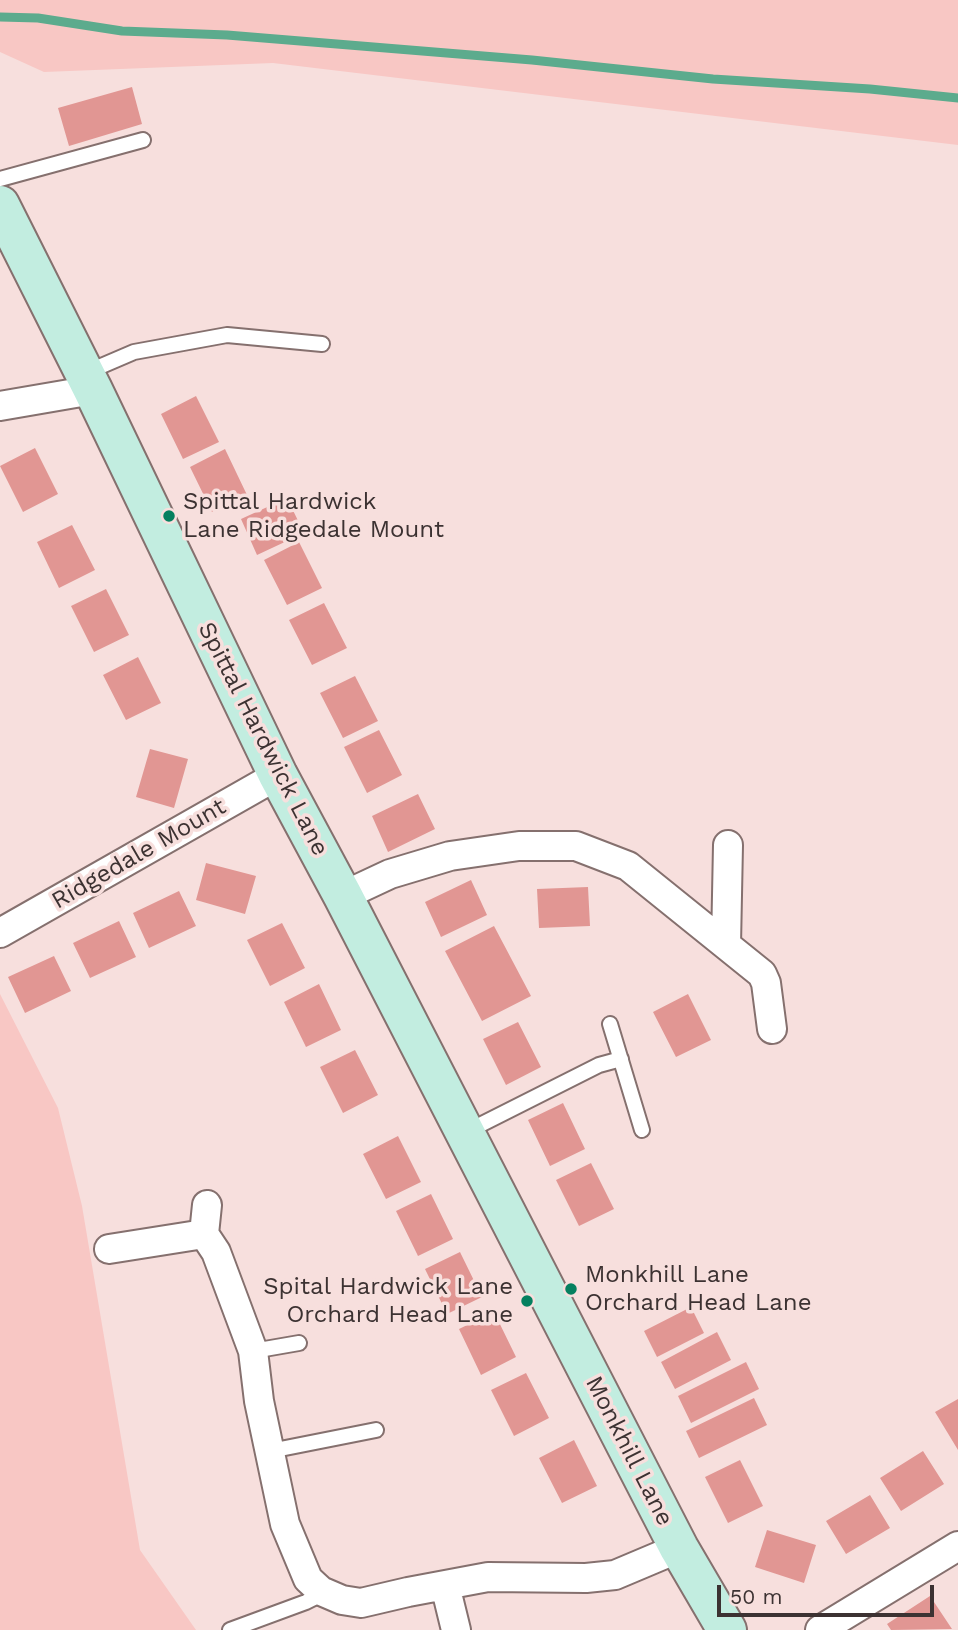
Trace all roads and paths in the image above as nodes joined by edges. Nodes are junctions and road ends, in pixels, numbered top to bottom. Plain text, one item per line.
1 (143, 140) dead end
2 (0, 179) edge
3 (0, 205) edge
4 (321, 344) dead end
5 (88, 382) junction
6 (0, 406) edge
7 (278, 775) junction
8 (728, 845) dead end
9 (343, 896) junction
10 (0, 933) edge
11 (726, 946) junction
12 (610, 1024) dead end
13 (772, 1029) dead end
14 (621, 1059) junction
15 (642, 1130) dead end
16 (464, 1133) junction
17 (207, 1205) dead end
18 (204, 1234) junction
19 (110, 1249) dead end
20 (535, 1269) joint
21 (299, 1343) dead end
22 (253, 1351) junction
23 (376, 1430) dead end
24 (270, 1451) junction
25 (958, 1546) edge
26 (679, 1548) junction
27 (445, 1585) junction
28 (321, 1591) junction
29 (230, 1630) edge
30 (456, 1630) edge
31 (727, 1630) edge
32 (820, 1630) edge

1 - 2 lane
3 - 5 street, Spittal Hardwick Lane
4 - 5 lane
5 - 6 street
5 - 7 street, Spittal Hardwick Lane
7 - 9 street, Spittal Hardwick Lane
7 - 10 street, Ridgedale Mount
8 - 11 street
9 - 11 street
9 - 16 street, Spittal Hardwick Lane
11 - 13 street
12 - 14 lane
14 - 15 lane
14 - 16 lane
16 - 20 street, Spittal Hardwick Lane
17 - 18 street
18 - 19 street
18 - 22 street
20 - 26 street, Monkhill Lane
21 - 22 lane
22 - 24 street
23 - 24 lane
24 - 28 street
25 - 32 street
26 - 27 street
26 - 31 street, Monkhill Lane
27 - 28 street
27 - 30 street
28 - 29 lane

